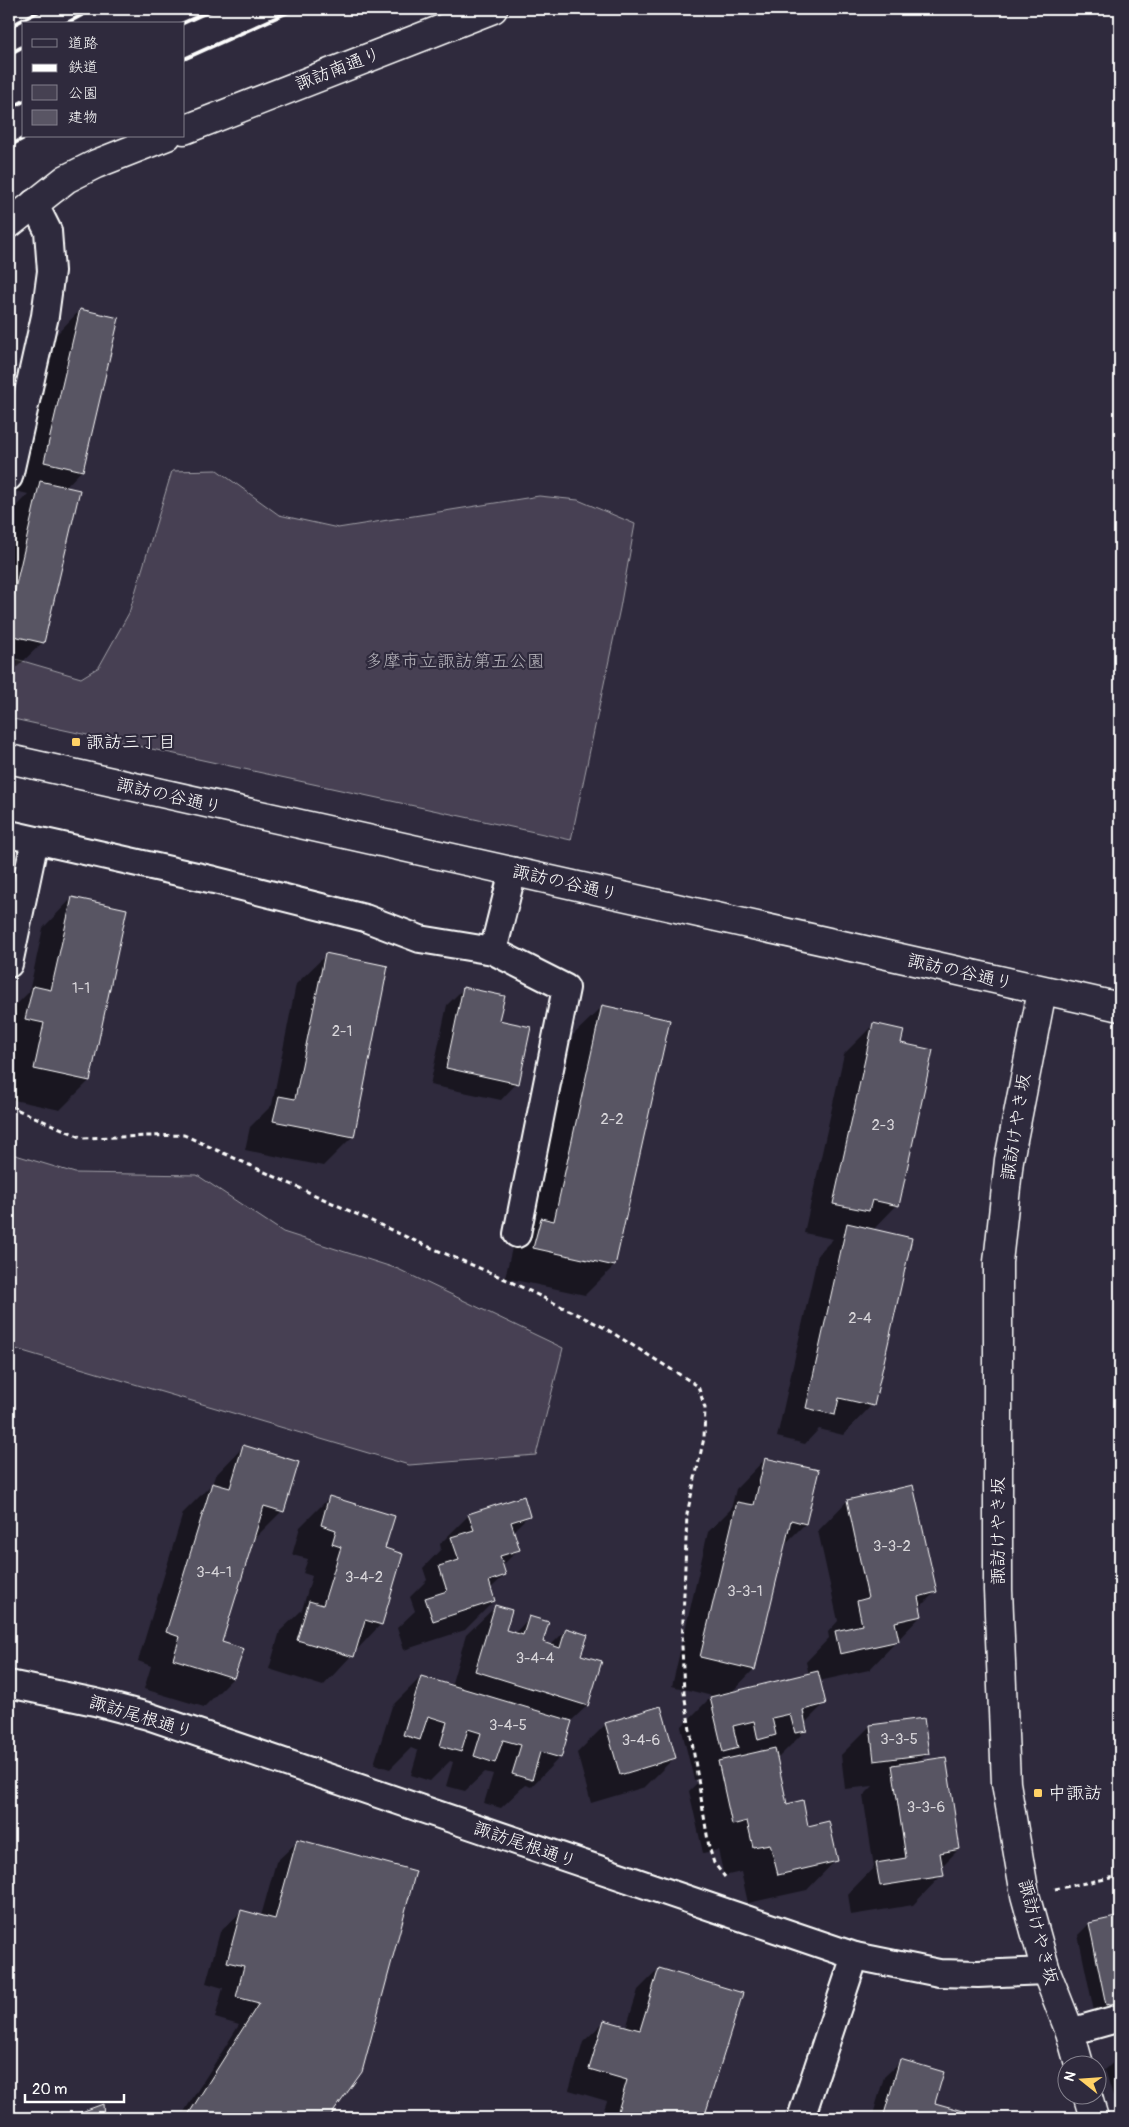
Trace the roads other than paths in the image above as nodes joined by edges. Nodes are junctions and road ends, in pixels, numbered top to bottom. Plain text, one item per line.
1 (493, 9) edge
2 (185, 130) edge
3 (162, 138) edge
4 (34, 203) junction
5 (9, 224) edge
6 (9, 477) edge
7 (9, 759) edge
8 (9, 834) edge
9 (35, 840) junction
10 (513, 871) junction
11 (493, 950) junction
12 (9, 964) edge
13 (1042, 991) junction
14 (1120, 1007) edge
15 (516, 1234) dead end
16 (9, 1684) edge
17 (855, 1956) junction
18 (1046, 1970) junction
19 (1120, 2018) edge
20 (1070, 2032) junction
21 (1076, 2054) edge
22 (1090, 2104) edge
23 (801, 2118) edge
24 (1094, 2118) edge

1 - 2 street, 諏訪南通り
3 - 4 street
4 - 5 street
4 - 6 street
7 - 10 street, 諏訪の谷通り
8 - 9 street
9 - 11 street
9 - 12 street
10 - 11 street
10 - 13 street, 諏訪の谷通り
11 - 15 street
13 - 14 street, 諏訪の谷通り
13 - 18 street, 諏訪けやき坂
16 - 17 street, 諏訪尾根通り
17 - 18 street, 諏訪尾根通り
17 - 23 street
18 - 20 street, 諏訪けやき坂
19 - 20 street
20 - 21 street, 諏訪けやき坂
22 - 24 street

